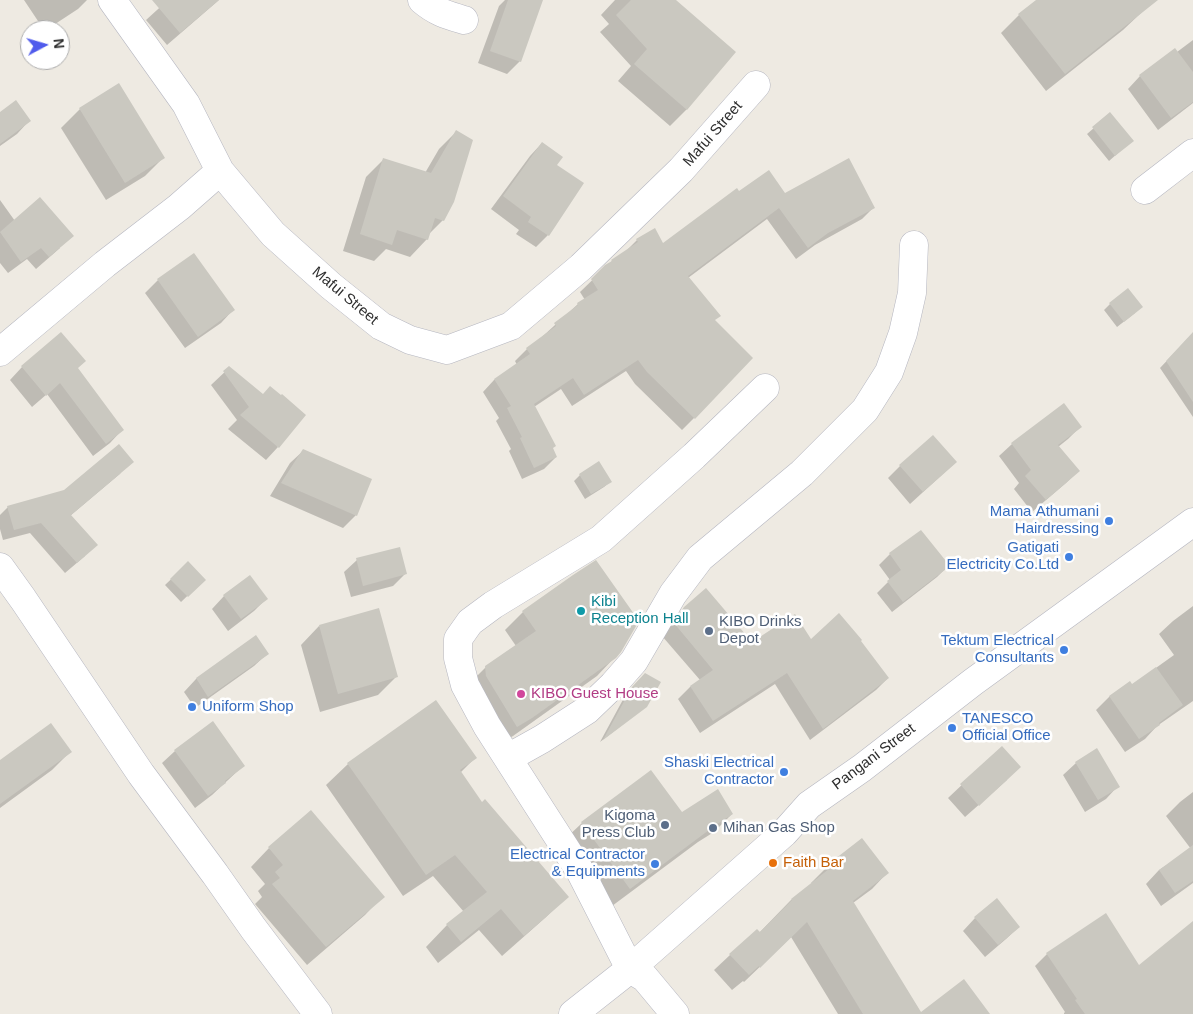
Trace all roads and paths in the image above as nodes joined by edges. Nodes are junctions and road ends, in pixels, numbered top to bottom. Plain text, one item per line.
1 (112, 0) edge
2 (422, 0) edge
3 (464, 20) dead end
4 (756, 85) dead end
5 (1193, 153) edge
6 (220, 171) junction
7 (1145, 190) dead end
8 (914, 245) dead end
9 (0, 352) edge
10 (765, 388) dead end
11 (1193, 522) edge
12 (0, 567) edge
13 (8, 593) edge
14 (508, 758) junction
15 (630, 969) junction
16 (318, 1014) edge
17 (573, 1014) edge
18 (675, 1014) edge

1 - 6 street, Mafui Street
2 - 3 street
4 - 6 street, Mafui Street
5 - 7 street
6 - 9 street
8 - 14 street
10 - 14 street
11 - 15 street, Pangani Street
12 - 13 street
13 - 16 street
14 - 15 street
15 - 17 street, Pangani Street
15 - 18 street

